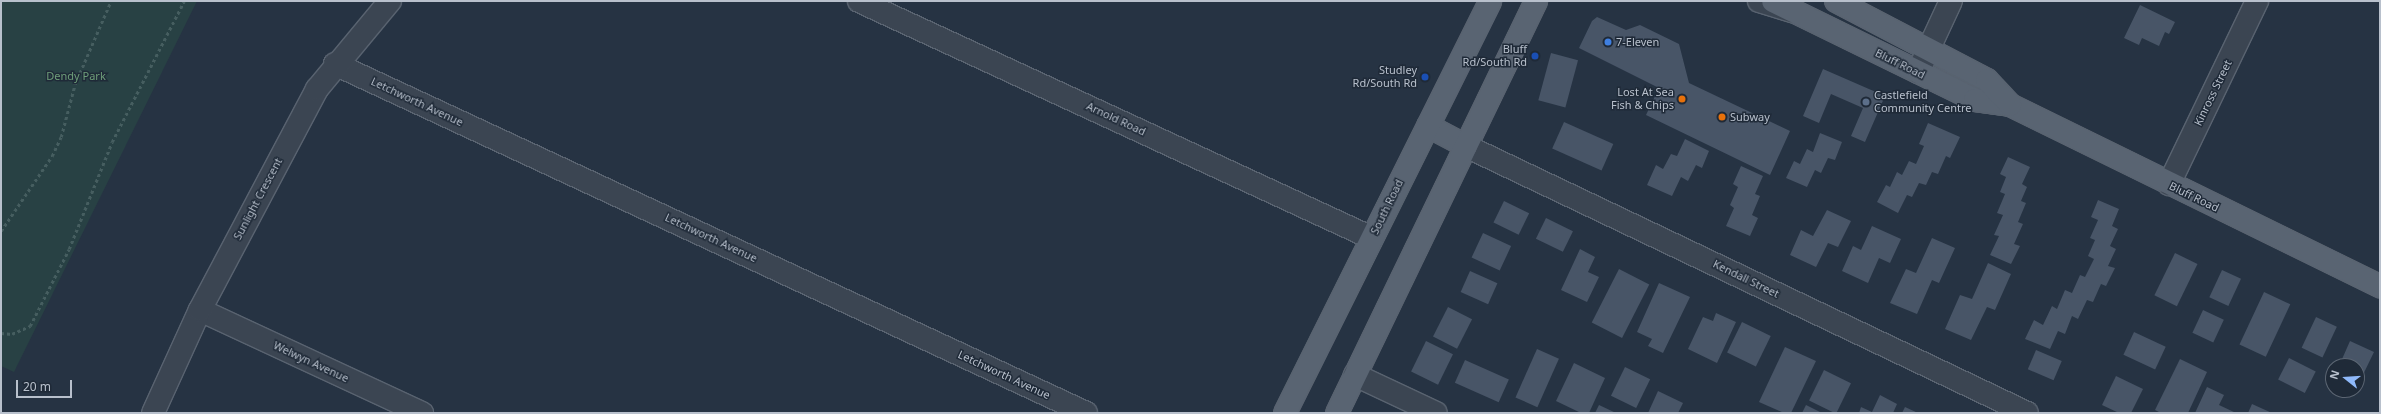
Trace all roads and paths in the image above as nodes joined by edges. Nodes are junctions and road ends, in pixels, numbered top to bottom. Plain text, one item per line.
1 (111, 1) edge
2 (184, 1) edge
3 (390, 1) edge
4 (860, 1) edge
5 (1490, 1) edge
6 (1536, 1) edge
7 (1759, 1) edge
8 (1773, 1) edge
9 (1836, 1) edge
10 (1951, 1) edge
11 (2257, 1) edge
12 (1793, 12) junction
13 (1929, 49) junction
14 (335, 64) junction
15 (1918, 72) junction
16 (2010, 105) junction
17 (1428, 126) junction
18 (1466, 146) junction
19 (2169, 184) junction
20 (1, 231) edge
21 (1372, 238) junction
22 (2380, 286) edge
23 (200, 310) junction
24 (1, 333) edge
25 (1355, 375) junction
26 (153, 413) edge
27 (422, 413) edge
28 (1086, 413) edge
29 (1285, 413) edge
30 (1337, 413) edge
31 (1436, 413) edge
32 (2027, 413) edge

1 - 20 path
2 - 24 path
3 - 14 street, Sunlight Crescent
4 - 21 street, Arnold Road
5 - 17 main road, South Road
6 - 18 main road
7 - 12 street, Bluff Road
8 - 12 main road, Bluff Road
9 - 13 main road, Bluff Road
10 - 13 street
11 - 19 street, Kinross Street
12 - 15 main road, Bluff Road
13 - 15 street
13 - 16 main road, Bluff Road
14 - 23 street, Sunlight Crescent
14 - 28 street, Letchworth Avenue
15 - 16 main road, Bluff Road
16 - 19 main road, Bluff Road
17 - 18 main road
17 - 21 main road, South Road
18 - 25 main road
18 - 32 street, Kendall Street
19 - 22 main road, Bluff Road
21 - 29 main road, South Road
23 - 26 street, Sunlight Crescent
23 - 27 street, Welwyn Avenue
25 - 30 main road
25 - 31 street

